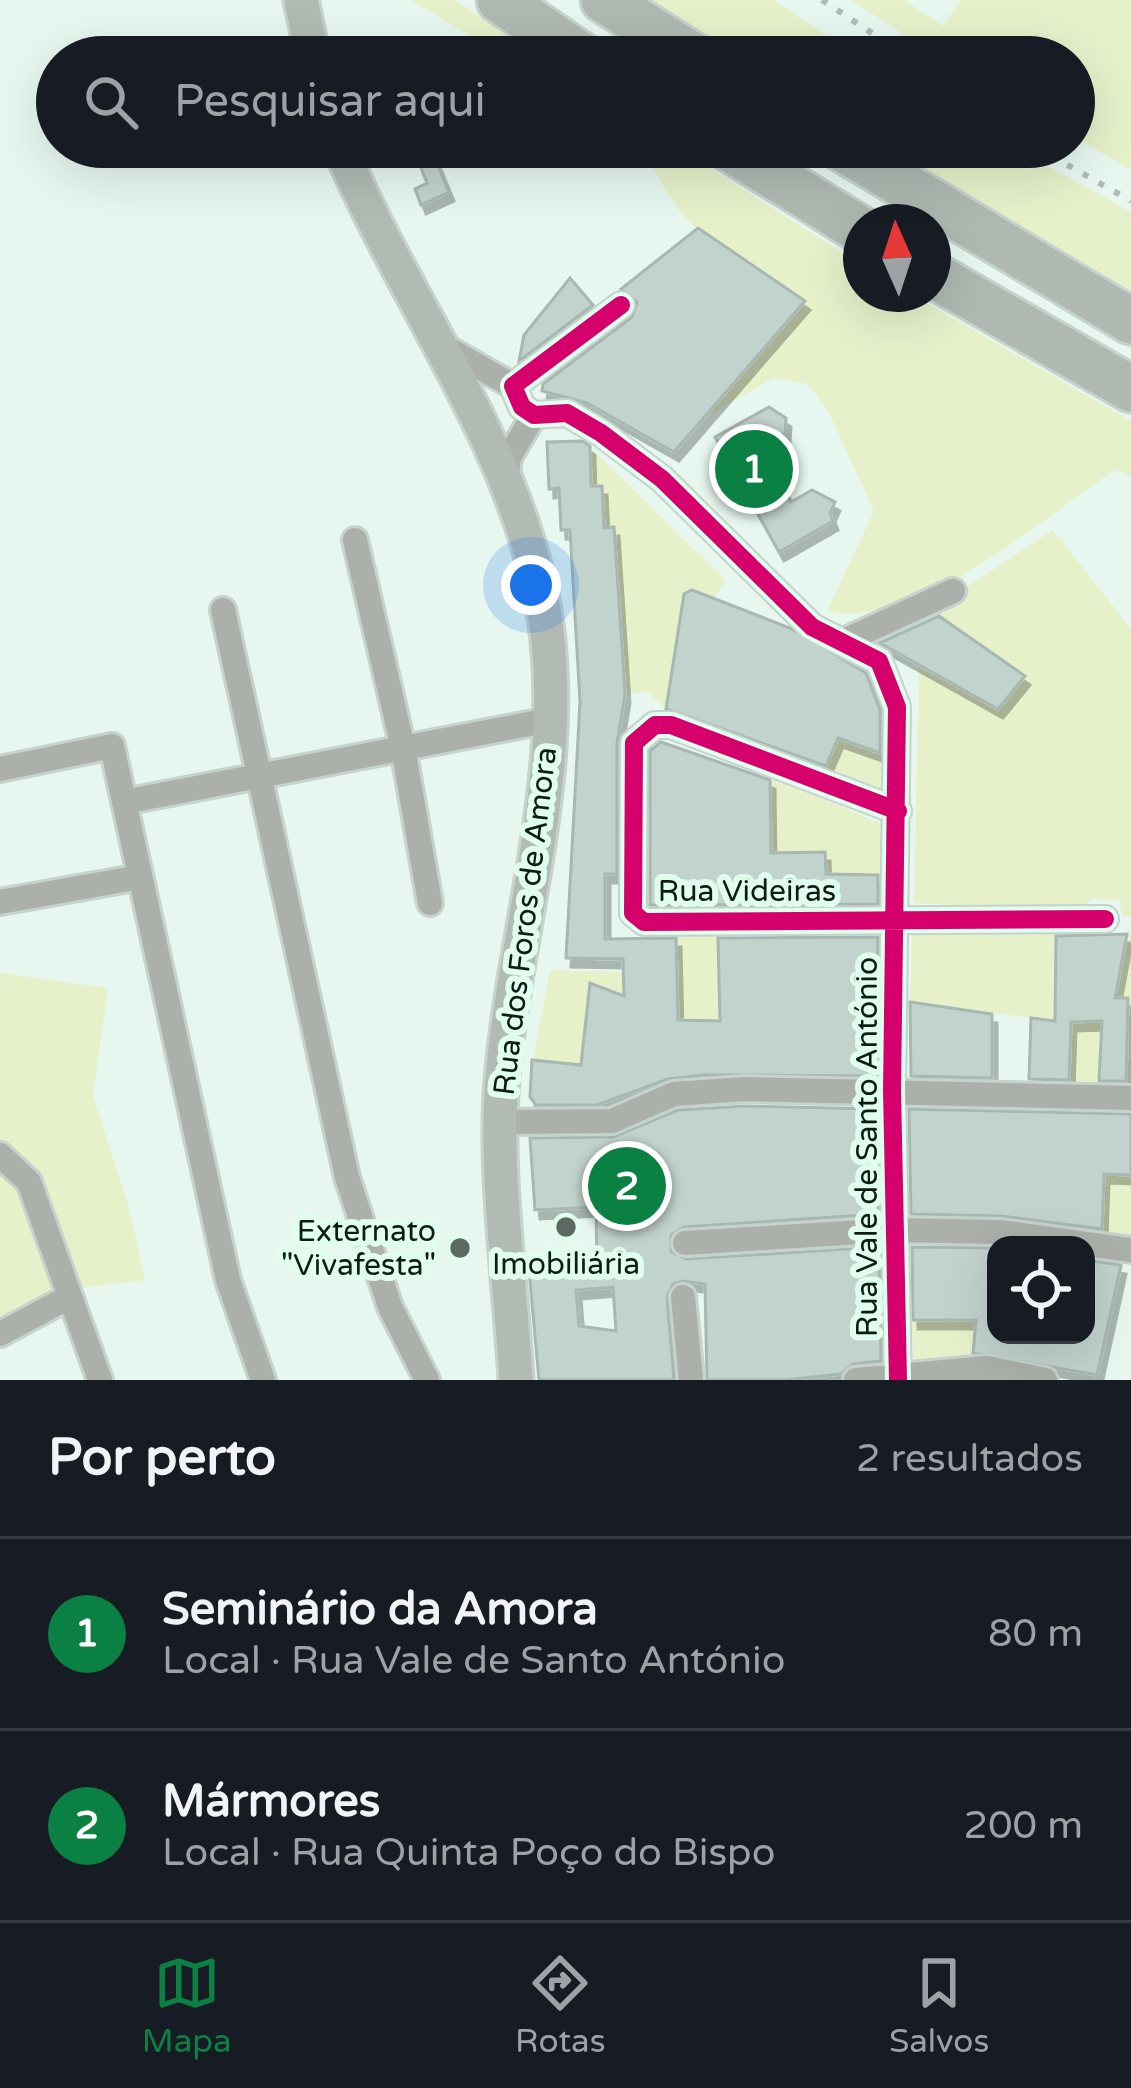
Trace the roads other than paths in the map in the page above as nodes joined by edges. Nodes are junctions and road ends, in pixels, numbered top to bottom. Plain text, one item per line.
1 (301, 0) edge
2 (500, 0) edge
3 (604, 0) edge
4 (309, 36) edge
5 (552, 36) edge
6 (661, 36) edge
7 (350, 168) edge
8 (761, 168) edge
9 (875, 168) edge
10 (843, 219) edge
11 (951, 285) edge
12 (621, 305) dead end
13 (1131, 321) edge
14 (426, 325) junction
15 (1131, 389) edge
16 (523, 403) junction
17 (474, 414) junction
18 (506, 483) junction
19 (355, 540) dead end
20 (953, 591) dead end
21 (223, 610) dead end
22 (842, 642) junction
23 (548, 720) junction
24 (404, 748) junction
25 (0, 769) edge
26 (260, 776) junction
27 (124, 802) junction
28 (898, 811) junction
29 (140, 877) junction
30 (0, 902) edge
31 (430, 903) dead end
32 (1106, 919) dead end
33 (897, 920) junction
34 (892, 1090) junction
35 (1131, 1098) edge
36 (503, 1122) junction
37 (0, 1155) edge
38 (892, 1230) junction
39 (686, 1243) dead end
40 (1131, 1250) edge
41 (69, 1297) junction
42 (683, 1297) dead end
43 (0, 1334) edge
44 (898, 1377) edge
45 (100, 1380) edge
46 (263, 1380) edge
47 (427, 1380) edge
48 (517, 1380) edge
49 (691, 1380) edge
50 (856, 1380) edge
51 (1045, 1380) edge

1 - 4 main road
2 - 5 highway
3 - 6 highway
7 - 14 main road, Rua dos Foros de Amora
8 - 10 highway
9 - 13 highway
11 - 15 highway
12 - 16 street
14 - 16 street
14 - 17 main road, Rua dos Foros de Amora
16 - 17 street
16 - 18 street
16 - 22 street, Rua Vale de Santo António
17 - 18 main road, Rua dos Foros de Amora
18 - 23 main road, Rua dos Foros de Amora
19 - 24 street
20 - 22 street
21 - 26 street
22 - 28 street, Rua Vale de Santo António
23 - 24 street
23 - 36 main road, Rua dos Foros de Amora
24 - 26 street
24 - 31 street
25 - 27 street
26 - 27 street
26 - 47 street
27 - 29 street
28 - 33 street, Rua Vale de Santo António
28 - 33 street, Rua Videiras
29 - 30 street
29 - 46 street
32 - 33 street, Rua Videiras
33 - 34 street, Rua Vale de Santo António
34 - 35 street
34 - 36 street
34 - 38 street, Rua Vale de Santo António
36 - 48 main road, Rua dos Foros de Amora
37 - 41 street
38 - 39 street
38 - 40 street
38 - 44 street, Rua Vale de Santo António
41 - 43 street
41 - 45 street
42 - 49 street
44 - 50 street
44 - 51 street

